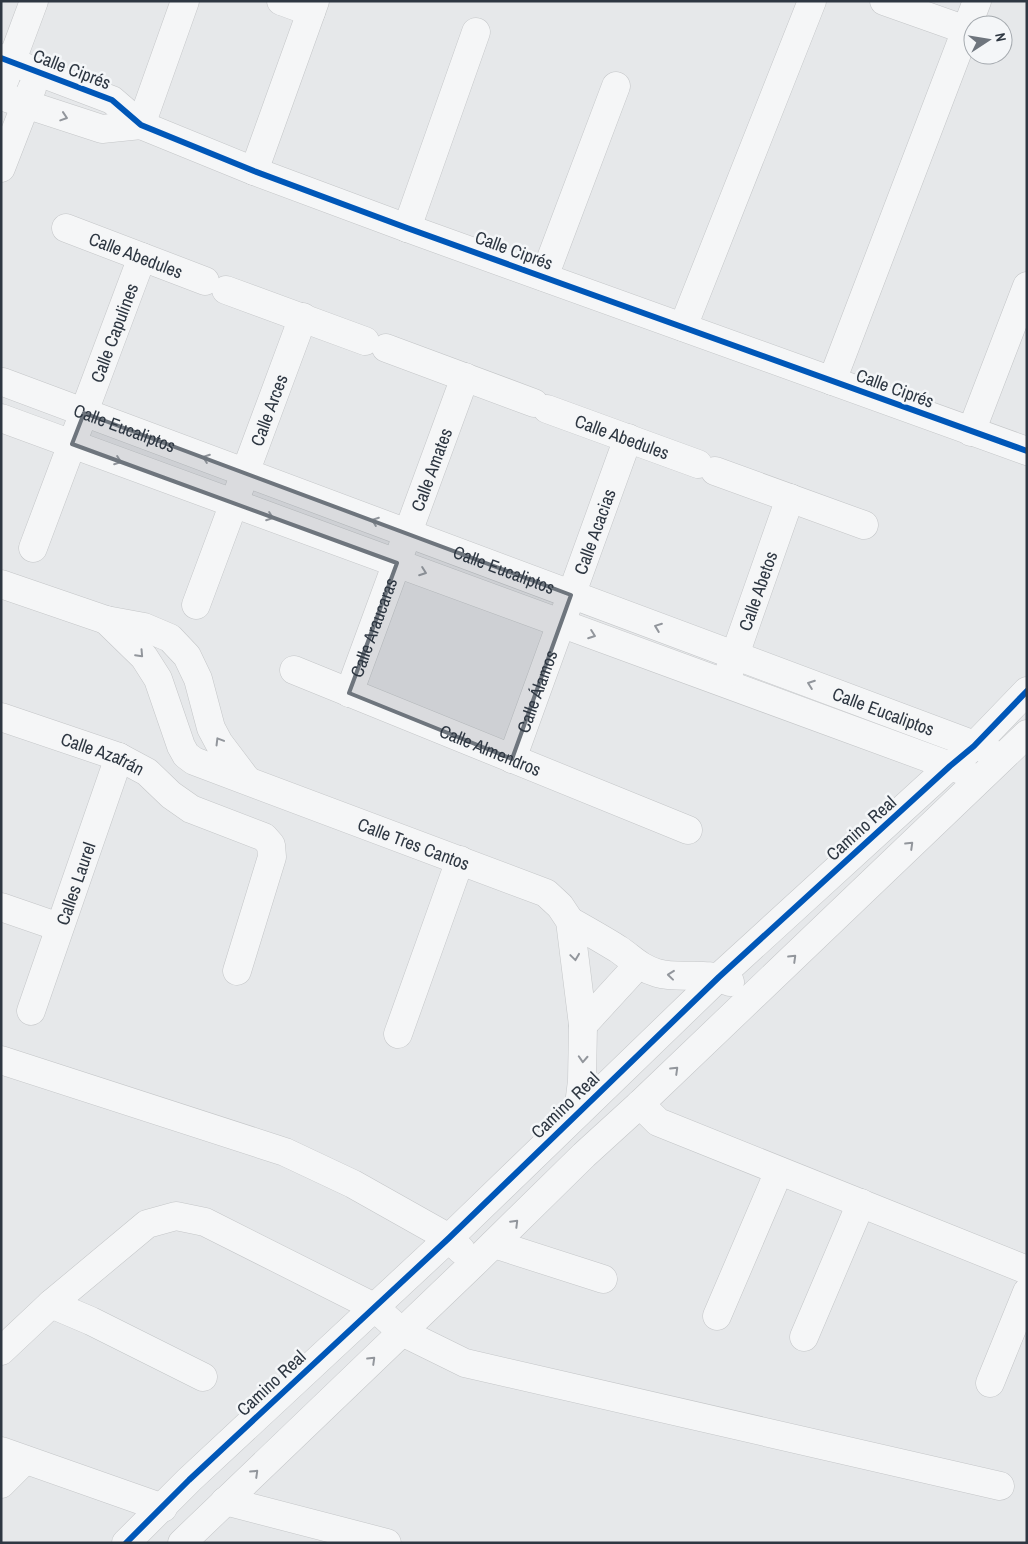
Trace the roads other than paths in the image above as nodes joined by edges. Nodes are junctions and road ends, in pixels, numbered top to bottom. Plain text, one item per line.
1 (34, 1) edge
2 (185, 1) edge
3 (281, 1) edge
4 (812, 1) edge
5 (884, 1) edge
6 (977, 1) edge
7 (313, 7) edge
8 (972, 15) edge
9 (963, 29) edge
10 (476, 32) dead end
11 (963, 38) edge
12 (7, 60) edge
13 (38, 72) junction
14 (616, 86) dead end
15 (1, 87) edge
16 (13, 100) edge
17 (141, 125) junction
18 (1, 168) edge
19 (254, 171) junction
20 (66, 228) dead end
21 (407, 228) junction
22 (142, 257) junction
23 (544, 277) junction
24 (1027, 286) edge
25 (303, 317) junction
26 (683, 328) junction
27 (465, 377) junction
28 (832, 381) junction
29 (3, 382) dead end
30 (84, 413) junction
31 (1, 418) edge
32 (971, 432) junction
33 (628, 438) junction
34 (72, 444) junction
35 (1027, 451) edge
36 (245, 473) junction
37 (790, 498) junction
38 (234, 503) junction
39 (864, 526) dead end
40 (408, 534) junction
41 (33, 548) dead end
42 (397, 563) junction
43 (1, 584) edge
44 (571, 595) junction
45 (196, 605) dead end
46 (106, 620) junction
47 (561, 623) junction
48 (734, 656) junction
49 (294, 670) dead end
50 (725, 683) junction
51 (1027, 691) edge
52 (349, 692) junction
53 (1, 717) edge
54 (1027, 734) edge
55 (974, 746) junction
56 (1004, 756) junction
57 (119, 757) junction
58 (512, 759) junction
59 (950, 766) junction
60 (982, 777) junction
61 (247, 780) junction
62 (688, 830) dead end
63 (460, 860) junction
64 (1, 907) edge
65 (570, 921) junction
66 (60, 927) junction
67 (638, 966) junction
68 (237, 971) dead end
69 (720, 977) junction
70 (755, 994) junction
71 (31, 1010) dead end
72 (583, 1025) junction
73 (398, 1034) dead end
74 (1, 1060) edge
75 (640, 1104) junction
76 (578, 1113) junction
77 (780, 1171) junction
78 (861, 1203) junction
79 (449, 1238) junction
80 (494, 1244) junction
81 (473, 1264) junction
82 (1027, 1270) edge
83 (603, 1279) dead end
84 (1027, 1292) edge
85 (51, 1304) junction
86 (374, 1307) junction
87 (717, 1316) dead end
88 (402, 1332) junction
89 (804, 1337) dead end
90 (1, 1351) edge
91 (202, 1377) dead end
92 (990, 1383) dead end
93 (13, 1456) edge
94 (1, 1484) edge
95 (1000, 1486) dead end
96 (225, 1502) junction
97 (163, 1508) junction
98 (126, 1543) edge
99 (182, 1543) edge
100 (387, 1543) edge

1 - 12 street
2 - 17 street
3 - 7 street
4 - 26 street
5 - 9 street
6 - 8 street
7 - 19 street
10 - 21 street
11 - 28 street
12 - 13 street, Calle Ciprés
12 - 15 street
13 - 16 street
13 - 17 street, Calle Ciprés
14 - 23 street
16 -> 17 street, Calle Ciprés
16 - 18 street
17 - 19 street, Calle Ciprés
19 - 21 street, Calle Ciprés
20 - 22 street, Calle Abedules
21 - 23 street, Calle Ciprés
22 - 25 street, Calle Abedules
22 - 30 street, Calle Capulines
23 - 26 street, Calle Ciprés
24 - 32 street
25 - 27 street, Calle Abedules
25 - 36 street, Calle Arces
26 - 28 street, Calle Ciprés
27 - 33 street, Calle Abedules
27 - 40 street, Calle Amates
28 - 32 street, Calle Ciprés
29 - 30 street, Calle Eucaliptos
30 - 34 street, Calle Capulines
36 -> 30 street, Calle Eucaliptos
31 - 34 street, Calle Eucaliptos
32 - 35 street, Calle Ciprés
33 - 37 street, Calle Abedules
33 - 44 street, Calle Acacias
34 -> 38 street, Calle Eucaliptos
34 - 41 street, Calle Capulines
36 - 38 street, Calle Arces
40 -> 36 street, Calle Eucaliptos
37 - 39 street, Calle Abedules
37 - 48 street, Calle Abetos
38 -> 42 street, Calle Eucaliptos
38 - 45 street, Calle Arces
40 - 42 street, Calle Amates
40 - 44 street, Calle Eucaliptos
42 -> 47 street, Calle Eucaliptos
42 - 52 street, Calle Araucaras
43 - 46 street, Calle Tres Cantos
44 - 47 street, Calle Acacias
48 -> 44 street, Calle Eucaliptos
46 -> 61 street, Calle Tres Cantos
61 -> 46 street, Calle Tres Cantos
47 -> 50 street, Calle Eucaliptos
47 - 58 street, Calle Álamos
48 - 50 street, Calle Abetos
55 -> 48 street, Calle Eucaliptos
49 - 52 street, Calle Almendros
50 - 59 street, Calle Eucaliptos
51 - 55 street, Camino Real
52 - 58 street, Calle Almendros
53 - 57 street, Calle Azafrán
54 - 56 street
55 - 56 street, Calle Eucaliptos
55 - 59 street, Camino Real
56 - 60 street
57 - 66 street, Calles Laurel
57 - 68 street, Calle Azafrán
58 - 62 street, Calle Almendros
59 - 60 street, Calle Eucaliptos
59 - 69 street, Camino Real
70 -> 60 street
61 - 63 street, Calle Tres Cantos
63 - 65 street, Calle Tres Cantos
63 - 73 street
64 - 66 street
65 - 67 street, Calle Tres Cantos
65 -> 72 street
66 - 71 street, Calles Laurel
69 -> 67 street, Calle Tres Cantos
67 - 72 street
69 - 70 street, Calle Tres Cantos
69 - 76 street, Camino Real
75 -> 70 street
72 -> 76 street
74 - 79 street
75 - 77 street
80 -> 75 street
76 - 79 street, Camino Real
77 - 78 street
77 - 87 street
78 - 82 street
78 - 89 street
79 - 81 street
79 - 86 street, Camino Real
80 - 81 street
80 - 83 street
81 - 88 street
84 - 92 street
85 - 86 street
85 - 90 street
85 - 91 street
86 - 88 street
86 - 97 street, Camino Real
88 - 95 street
96 -> 88 street
93 - 94 street
93 - 97 street
96 - 99 street
96 - 100 street
97 - 98 street, Camino Real

